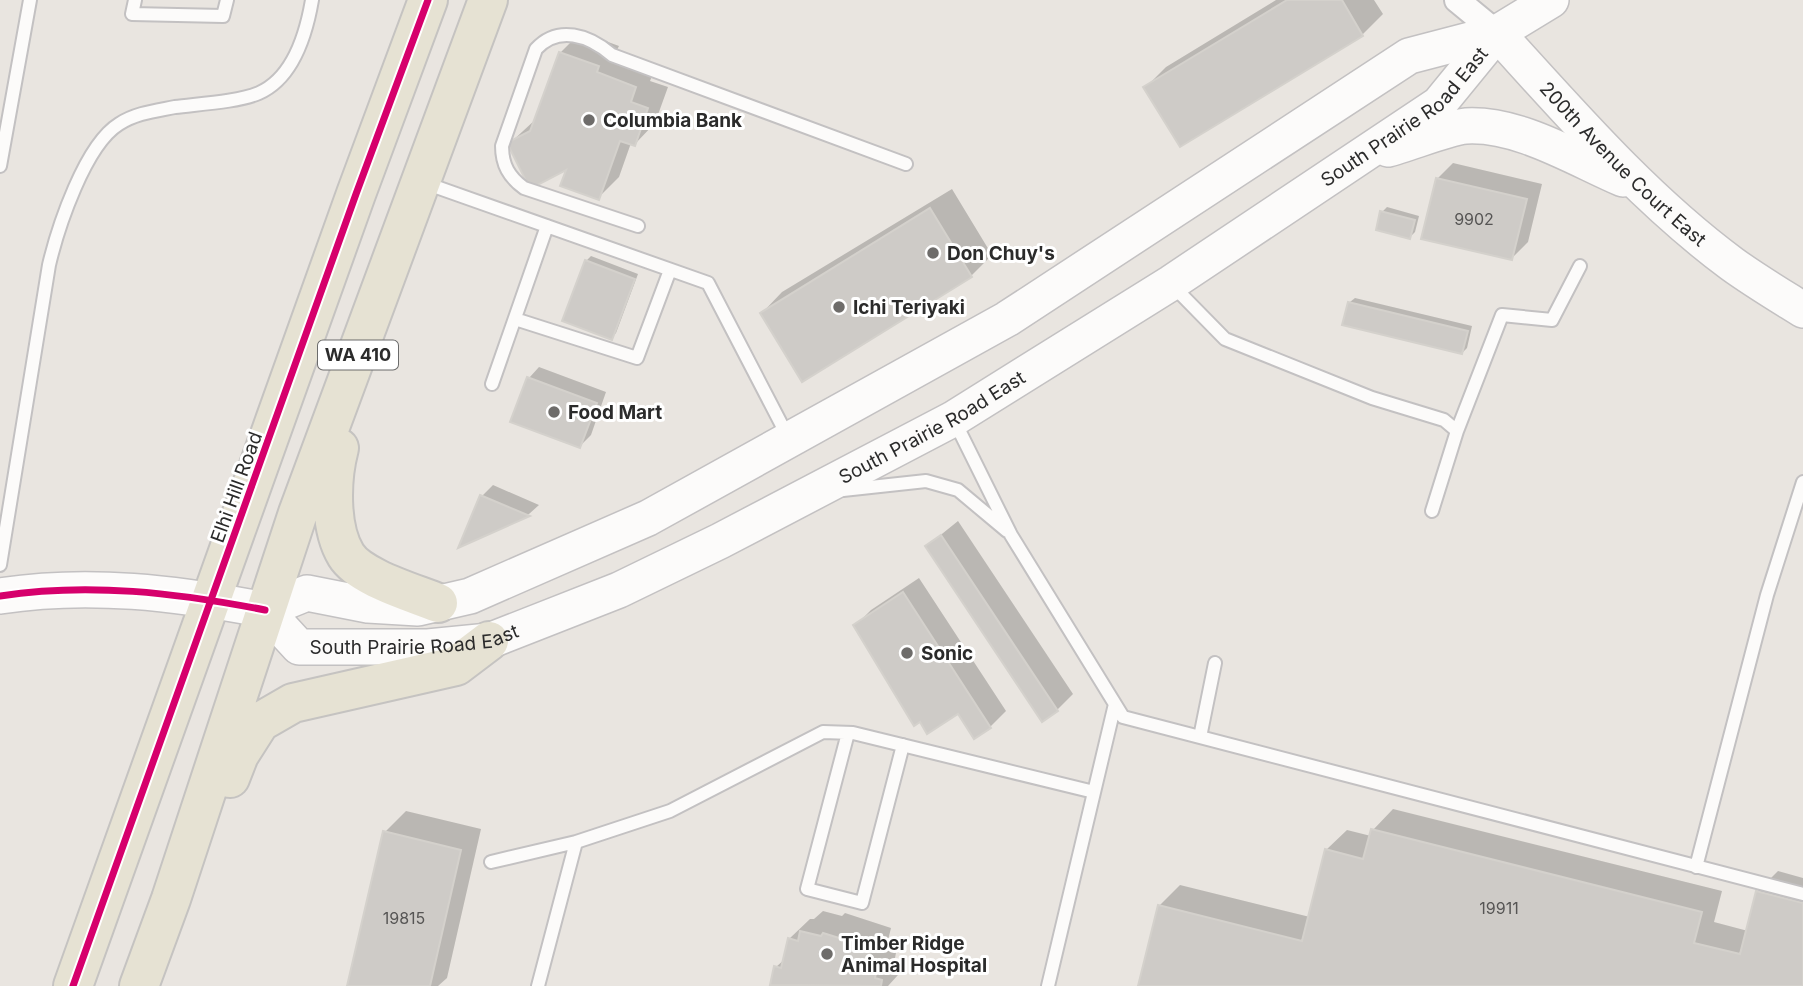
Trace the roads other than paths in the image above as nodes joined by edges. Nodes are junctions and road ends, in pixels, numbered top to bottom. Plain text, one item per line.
1 (30, 0) edge
2 (135, 0) edge
3 (227, 0) edge
4 (312, 0) edge
5 (428, 0) edge
6 (488, 0) edge
7 (1457, 0) edge
8 (1551, 0) edge
9 (1497, 33) junction
10 (1361, 156) junction
11 (906, 164) dead end
12 (0, 166) edge
13 (422, 182) junction
14 (1648, 190) junction
15 (547, 226) junction
16 (638, 226) dead end
17 (1580, 266) dead end
18 (670, 270) junction
19 (1171, 283) junction
20 (377, 302) junction
21 (1803, 310) edge
22 (515, 319) junction
23 (492, 384) dead end
24 (953, 419) junction
25 (1457, 431) junction
26 (790, 440) junction
27 (1803, 482) edge
28 (811, 493) junction
29 (1432, 511) dead end
30 (1011, 535) junction
31 (0, 565) edge
32 (0, 596) edge
33 (211, 599) junction
34 (438, 603) junction
35 (265, 610) junction
36 (489, 641) junction
37 (1215, 663) dead end
38 (1115, 704) junction
39 (848, 733) junction
40 (1200, 737) junction
41 (903, 746) junction
42 (1094, 792) junction
43 (576, 842) junction
44 (491, 862) dead end
45 (1696, 867) junction
46 (1803, 894) edge
47 (172, 899) junction
48 (73, 986) edge
49 (139, 986) edge
50 (538, 986) edge
51 (1048, 986) edge

1 - 12 lane
2 - 3 lane
4 - 31 lane
5 - 33 main road, Elhi Hill Road / WA 410
6 - 13 main road, WA 410
7 - 9 street, 200th Avenue Court East
8 - 9 main road, South Prairie Road East
9 - 10 main road, South Prairie Road East
9 - 14 main road, 200th Avenue Court East
9 - 26 main road, South Prairie Road East
10 - 14 main road
10 - 19 main road, South Prairie Road East
11 - 16 lane
13 - 15 lane
13 - 20 main road, WA 410
14 - 21 main road, 200th Avenue Court East
15 - 18 lane
15 - 22 lane
17 - 25 lane
18 - 22 lane
18 - 26 lane
19 - 24 main road, South Prairie Road East
19 - 25 lane
20 - 34 main road
20 - 35 main road, WA 410
22 - 23 lane
24 - 28 main road, South Prairie Road East
24 - 30 lane
25 - 29 lane
26 - 34 main road, South Prairie Road East
27 - 45 lane
28 - 30 lane
28 - 36 main road, South Prairie Road East
30 - 38 lane
32 - 33 main road
33 - 35 main road
33 - 48 main road, Elhi Hill Road / WA 410
34 - 35 main road, South Prairie Road East
35 - 36 main road, South Prairie Road East
35 - 47 main road, WA 410
36 - 47 main road
37 - 40 lane
38 - 40 lane
38 - 42 lane
39 - 41 lane
39 - 41 lane
39 - 43 lane
40 - 45 lane
41 - 42 lane
42 - 51 lane
43 - 44 lane
43 - 50 lane
45 - 46 lane
47 - 49 main road, WA 410

